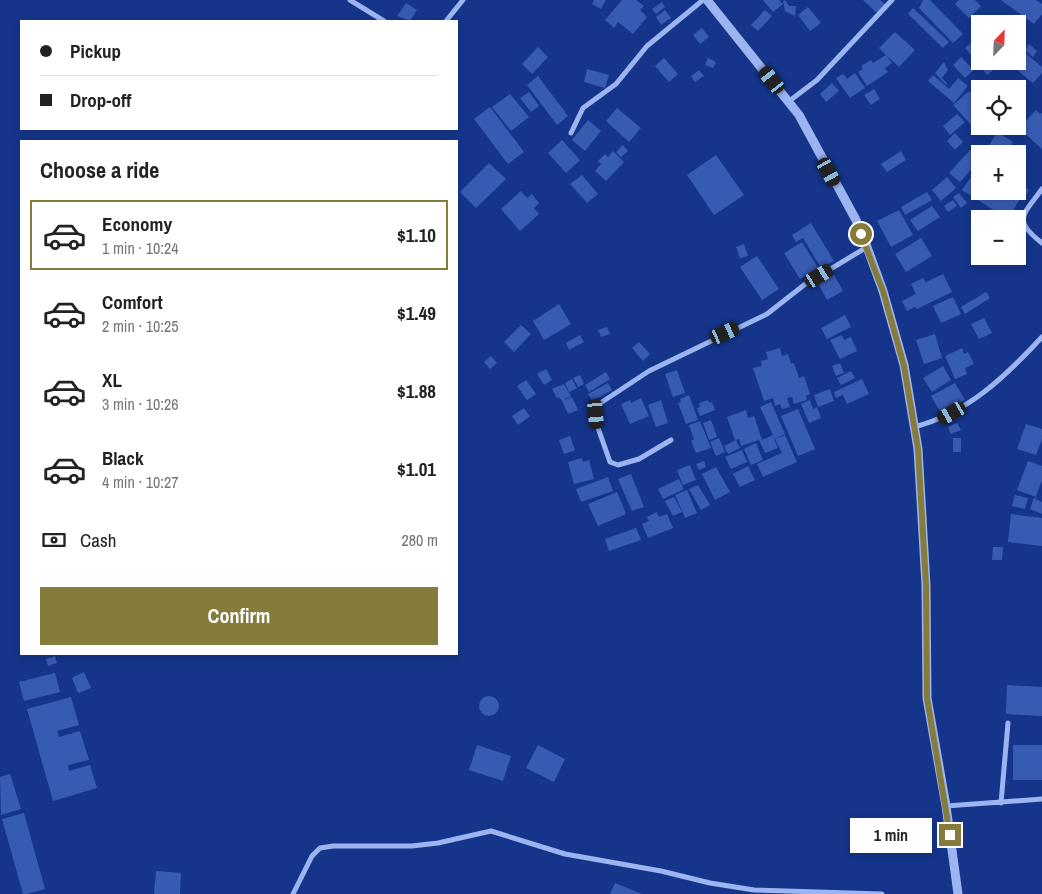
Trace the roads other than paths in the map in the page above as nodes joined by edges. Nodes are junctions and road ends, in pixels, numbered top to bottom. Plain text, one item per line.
1 (350, 0) edge
2 (463, 0) edge
3 (703, 0) edge
4 (707, 0) edge
5 (892, 0) edge
6 (382, 20) edge
7 (447, 20) edge
8 (788, 102) junction
9 (571, 133) dead end
10 (1042, 189) edge
11 (1042, 243) edge
12 (867, 248) junction
13 (1042, 337) edge
14 (914, 427) junction
15 (671, 440) dead end
16 (1008, 723) dead end
17 (1042, 799) edge
18 (1001, 803) junction
19 (946, 806) junction
20 (293, 894) edge
21 (882, 894) edge
22 (958, 894) edge

1 - 6 street
2 - 7 street
3 - 9 street
4 - 8 street
5 - 8 street
8 - 12 street
10 - 11 street
12 - 14 street
12 - 15 street
13 - 14 street
14 - 19 street
16 - 18 street
17 - 18 street
18 - 19 street
19 - 22 street
20 - 21 street

